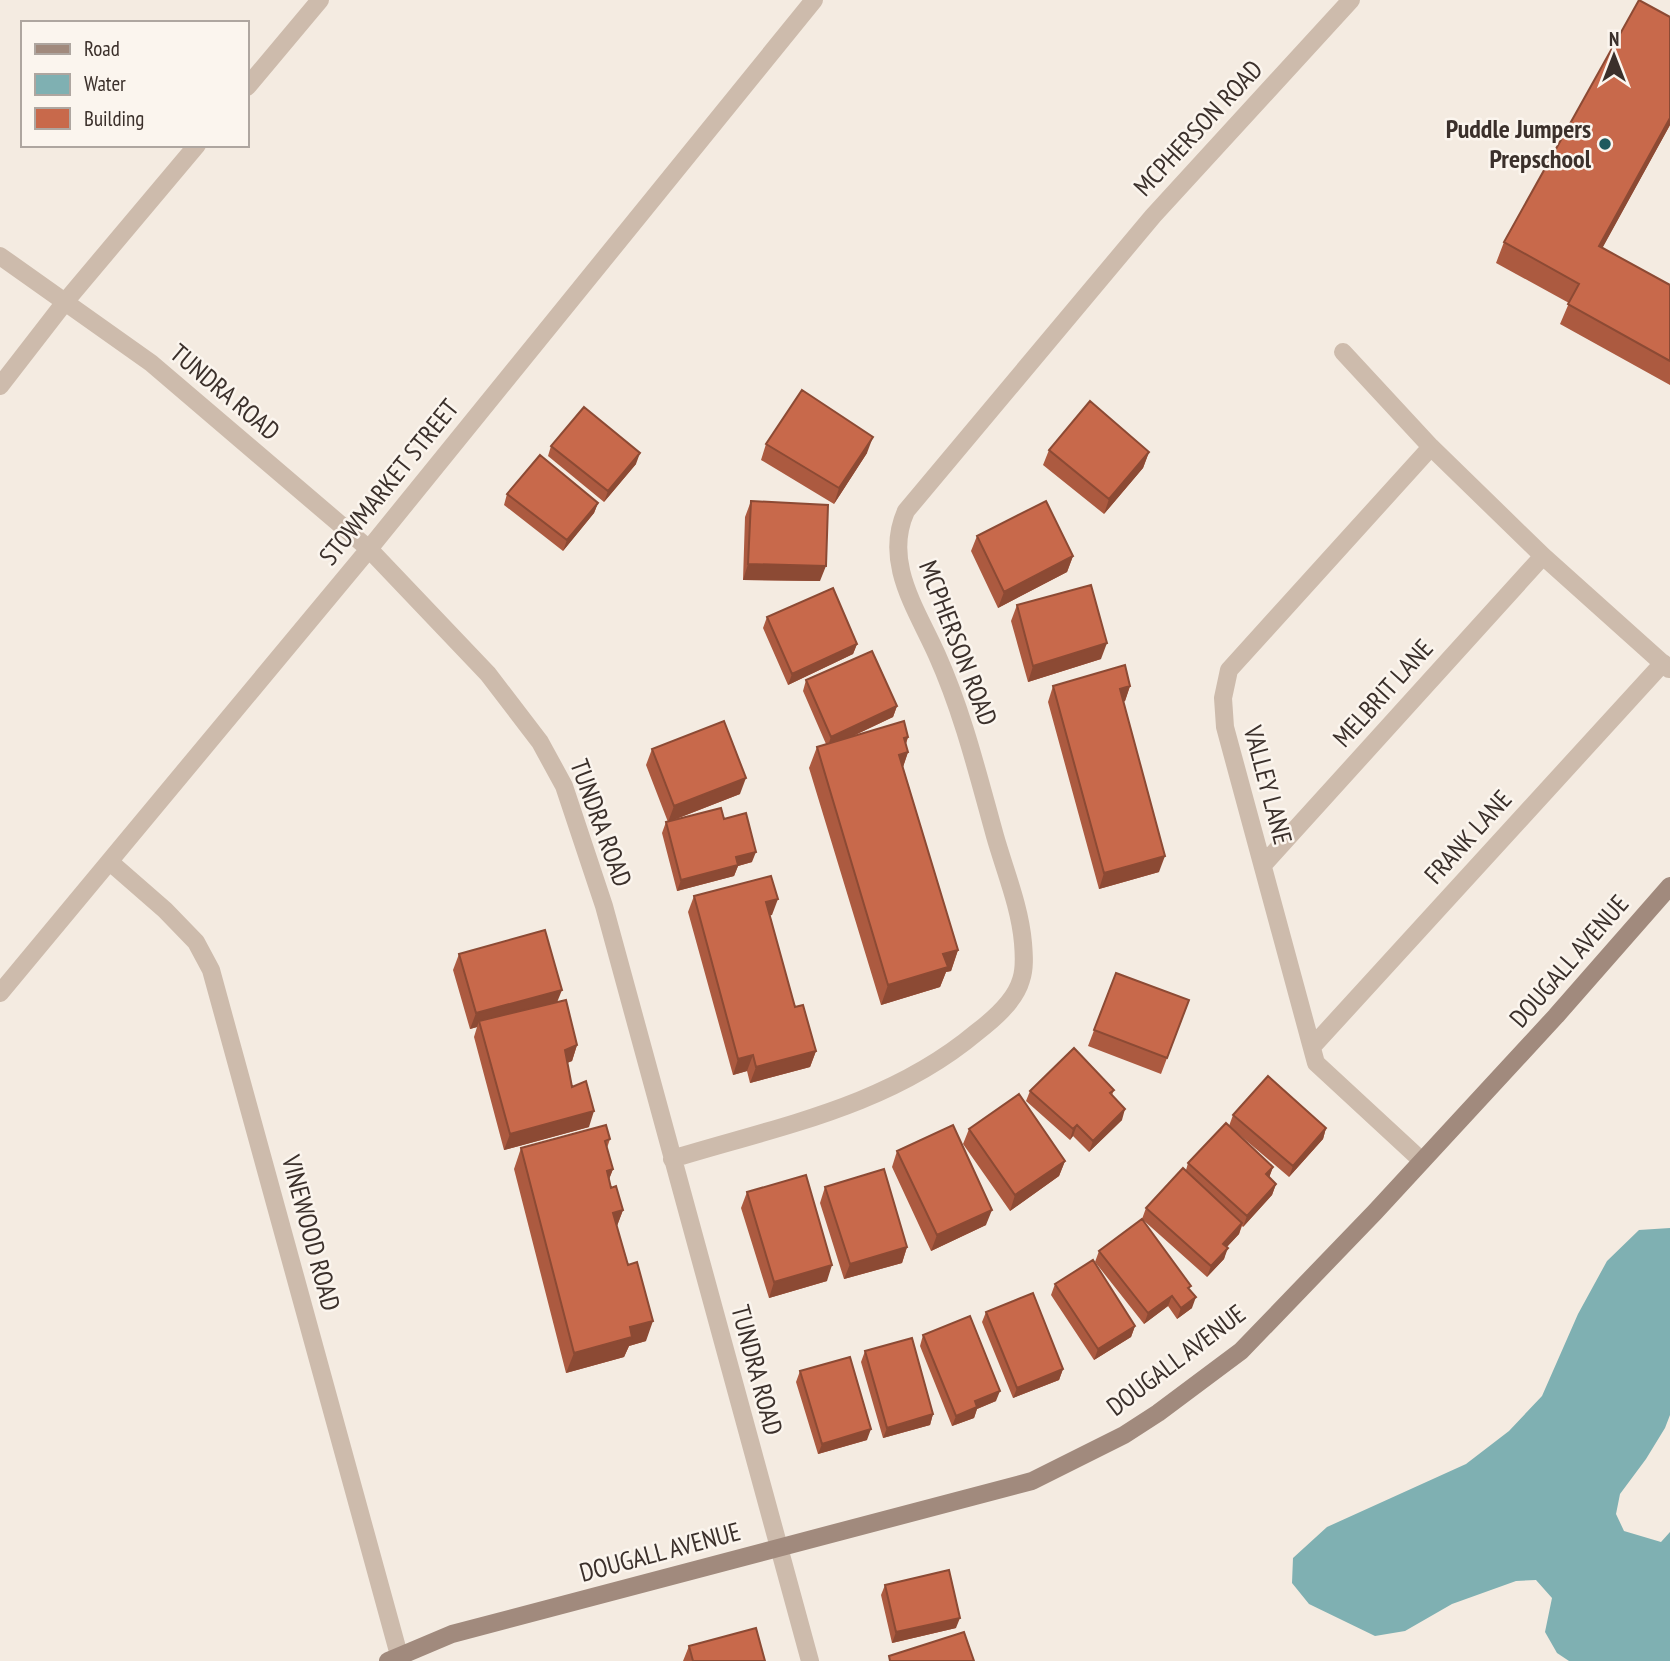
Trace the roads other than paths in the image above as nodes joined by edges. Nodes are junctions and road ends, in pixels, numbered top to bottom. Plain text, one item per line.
1 (320, 0) edge
2 (814, 0) edge
3 (1351, 0) edge
4 (248, 86) edge
5 (195, 147) edge
6 (0, 256) edge
7 (65, 302) junction
8 (1343, 352) dead end
9 (0, 386) edge
10 (1431, 447) junction
11 (369, 549) junction
12 (1543, 556) junction
13 (1666, 666) edge
14 (110, 862) junction
15 (1263, 866) junction
16 (1670, 886) edge
17 (0, 993) edge
18 (1312, 1047) junction
19 (672, 1159) junction
20 (1422, 1161) junction
21 (780, 1547) junction
22 (394, 1658) edge
23 (810, 1661) edge

1 - 4 street
2 - 11 street, STOWMARKET STREET
3 - 19 street, MCPHERSON ROAD
5 - 7 street
6 - 7 street, TUNDRA ROAD
7 - 9 street
7 - 11 street, TUNDRA ROAD
8 - 10 street
10 - 12 street
10 - 15 street, VALLEY LANE
11 - 14 street, STOWMARKET STREET
11 - 19 street, TUNDRA ROAD
12 - 13 street
12 - 15 street, MELBRIT LANE
13 - 18 street, FRANK LANE
14 - 17 street, STOWMARKET STREET
14 - 22 street, VINEWOOD ROAD
15 - 18 street, VALLEY LANE
16 - 20 street, DOUGALL AVENUE
18 - 20 street, VALLEY LANE
19 - 21 street, TUNDRA ROAD
20 - 21 street, DOUGALL AVENUE
21 - 22 street, DOUGALL AVENUE
21 - 23 street, TUNDRA ROAD

